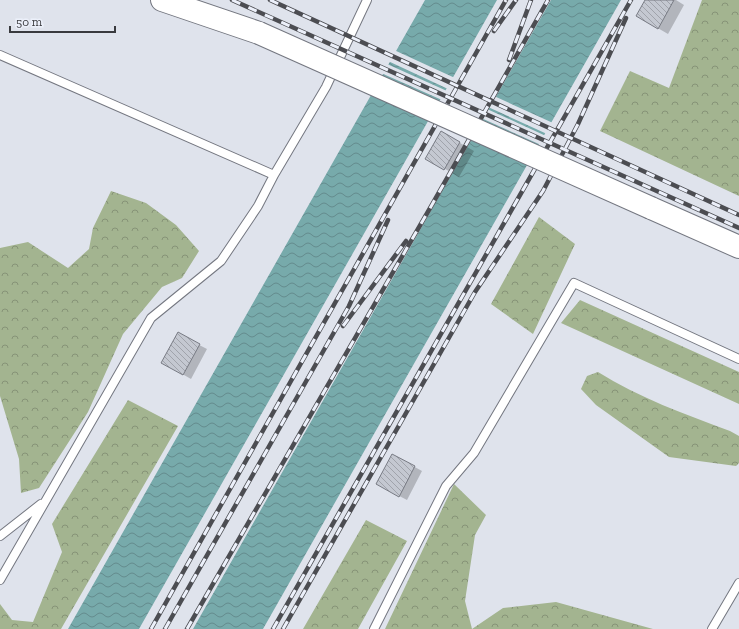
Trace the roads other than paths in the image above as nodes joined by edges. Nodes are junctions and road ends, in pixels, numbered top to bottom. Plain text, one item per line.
1 (162, 0) edge
2 (367, 0) edge
3 (0, 55) edge
4 (274, 176) junction
5 (739, 247) edge
6 (739, 359) edge
7 (44, 501) junction
8 (0, 536) edge
9 (0, 580) edge
10 (739, 583) edge
11 (374, 629) edge
12 (712, 629) edge

1 - 5 main road, bridge
2 - 4 lane
3 - 4 lane
4 - 7 lane
6 - 11 lane
7 - 8 lane
7 - 9 lane
10 - 12 lane

